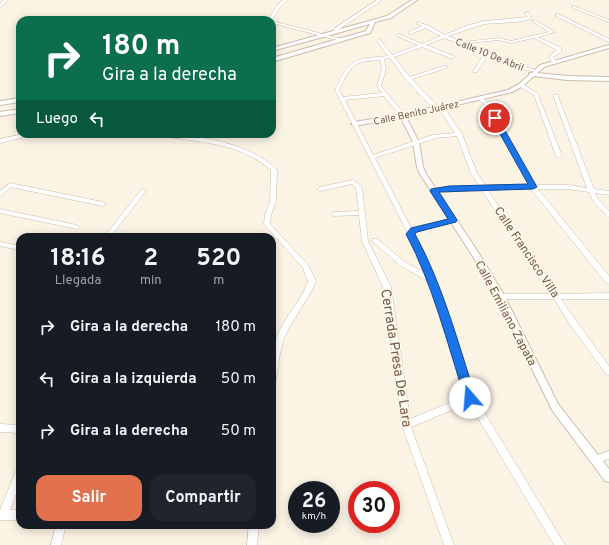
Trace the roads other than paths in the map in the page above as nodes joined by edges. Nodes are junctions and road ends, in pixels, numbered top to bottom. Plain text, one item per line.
1 (6, 0) edge
2 (285, 0) edge
3 (380, 0) edge
4 (415, 0) edge
5 (0, 6) edge
6 (574, 7) dead end
7 (527, 13) dead end
8 (557, 15) dead end
9 (272, 16) edge
10 (534, 21) dead end
11 (609, 21) edge
12 (373, 22) junction
13 (276, 23) edge
14 (418, 23) dead end
15 (426, 26) junction
16 (335, 32) junction
17 (410, 32) dead end
18 (398, 35) dead end
19 (444, 35) junction
20 (325, 36) junction
21 (533, 36) junction
22 (342, 40) junction
23 (379, 41) dead end
24 (609, 41) edge
25 (461, 42) junction
26 (421, 45) junction
27 (609, 46) edge
28 (276, 49) edge
29 (487, 53) junction
30 (390, 57) junction
31 (452, 57) dead end
32 (276, 59) edge
33 (382, 59) junction
34 (554, 61) junction
35 (445, 67) dead end
36 (475, 71) dead end
37 (533, 73) junction
38 (408, 79) junction
39 (608, 80) edge
40 (521, 85) junction
41 (386, 94) junction
42 (555, 95) dead end
43 (341, 99) junction
44 (482, 99) junction
45 (16, 101) edge
46 (0, 103) edge
47 (439, 108) junction
48 (16, 112) edge
49 (0, 114) edge
50 (403, 116) junction
51 (354, 124) junction
52 (459, 134) junction
53 (16, 137) edge
54 (184, 138) edge
55 (0, 141) edge
56 (416, 142) junction
57 (559, 156) dead end
58 (372, 157) junction
59 (483, 187) junction
60 (533, 187) junction
61 (320, 189) dead end
62 (591, 190) junction
63 (143, 191) dead end
64 (434, 191) junction
65 (609, 193) edge
66 (0, 194) edge
67 (103, 204) dead end
68 (0, 211) edge
69 (362, 213) junction
70 (334, 214) dead end
71 (609, 215) edge
72 (453, 220) junction
73 (77, 227) dead end
74 (411, 232) junction
75 (110, 233) edge
76 (275, 233) edge
77 (276, 234) edge
78 (375, 241) dead end
79 (0, 244) edge
80 (16, 247) edge
81 (432, 280) junction
82 (609, 281) edge
83 (557, 296) junction
84 (609, 296) edge
85 (501, 297) junction
86 (276, 350) edge
87 (609, 372) edge
88 (470, 398) junction
89 (406, 425) junction
90 (0, 428) edge
91 (16, 429) edge
92 (609, 455) edge
93 (595, 460) junction
94 (609, 477) edge
95 (16, 481) edge
96 (2, 515) edge
97 (16, 515) edge
98 (60, 529) edge
99 (254, 529) edge
100 (56, 545) edge
101 (252, 545) edge
102 (449, 545) edge
103 (560, 545) edge

1 - 5 street
2 - 9 street
3 - 16 street
4 - 12 street
6 - 11 street
7 - 19 street
8 - 24 street
10 - 21 street
12 - 16 street
12 - 22 street
13 - 20 street
14 - 15 street
15 - 17 street
15 - 19 street
16 - 20 street
18 - 26 street
19 - 25 street, Calle 10 De Abril
19 - 26 street, Calle 10 De Abril
20 - 22 street
20 - 28 street
21 - 25 street
21 - 34 street
22 - 32 street
23 - 30 street, Calle Francisco Villa
25 - 29 street, Calle 10 De Abril
26 - 30 street, Calle 10 De Abril
26 - 31 street
27 - 34 street, Calle Benito Juárez
29 - 36 street
29 - 37 street, Calle 10 De Abril
30 - 33 street, Calle 10 De Abril
30 - 38 street, Calle Francisco Villa
33 - 41 street, Calle Emiliano Zapata
33 - 43 street, Calle 10 De Abril
34 - 37 street, Calle Benito Juárez
35 - 38 street
37 - 39 street
37 - 40 street, Calle Benito Juárez
38 - 47 street, Calle Francisco Villa
40 - 44 street, Calle Benito Juárez
40 - 57 street
41 - 43 street
41 - 50 street, Calle Emiliano Zapata
42 - 62 street
43 - 51 street
44 - 47 street, Calle Benito Juárez
44 - 60 street
45 - 46 street
47 - 50 street, Calle Benito Juárez
47 - 52 street, Calle Francisco Villa
48 - 49 street
50 - 51 street, Calle Benito Juárez
50 - 56 street, Calle Emiliano Zapata
51 - 58 street
52 - 56 street
52 - 59 street, Calle Francisco Villa
53 - 55 street
54 - 76 street
56 - 58 street
56 - 64 street, Calle Emiliano Zapata
58 - 74 street
59 - 60 street
59 - 64 street
59 - 83 street, Calle Francisco Villa
60 - 62 street
60 - 82 street
61 - 69 street, Cerrada Presa De Lara
62 - 65 street
62 - 71 street
63 - 75 street
64 - 72 street, Calle Emiliano Zapata
66 - 67 street
68 - 73 street
69 - 70 street
69 - 89 street, Cerrada Presa De Lara
72 - 74 street
72 - 85 street, Calle Emiliano Zapata
74 - 81 street
77 - 86 street
78 - 81 street
79 - 80 street
81 - 88 street
83 - 84 street
83 - 85 street
83 - 87 street, Calle Francisco Villa
85 - 93 street, Calle Emiliano Zapata
88 - 89 street
88 - 103 street
89 - 102 street, Cerrada Presa De Lara
90 - 91 street
92 - 93 street
93 - 94 street, Calle Emiliano Zapata
95 - 96 street
96 - 97 street
98 - 100 street
99 - 101 street

